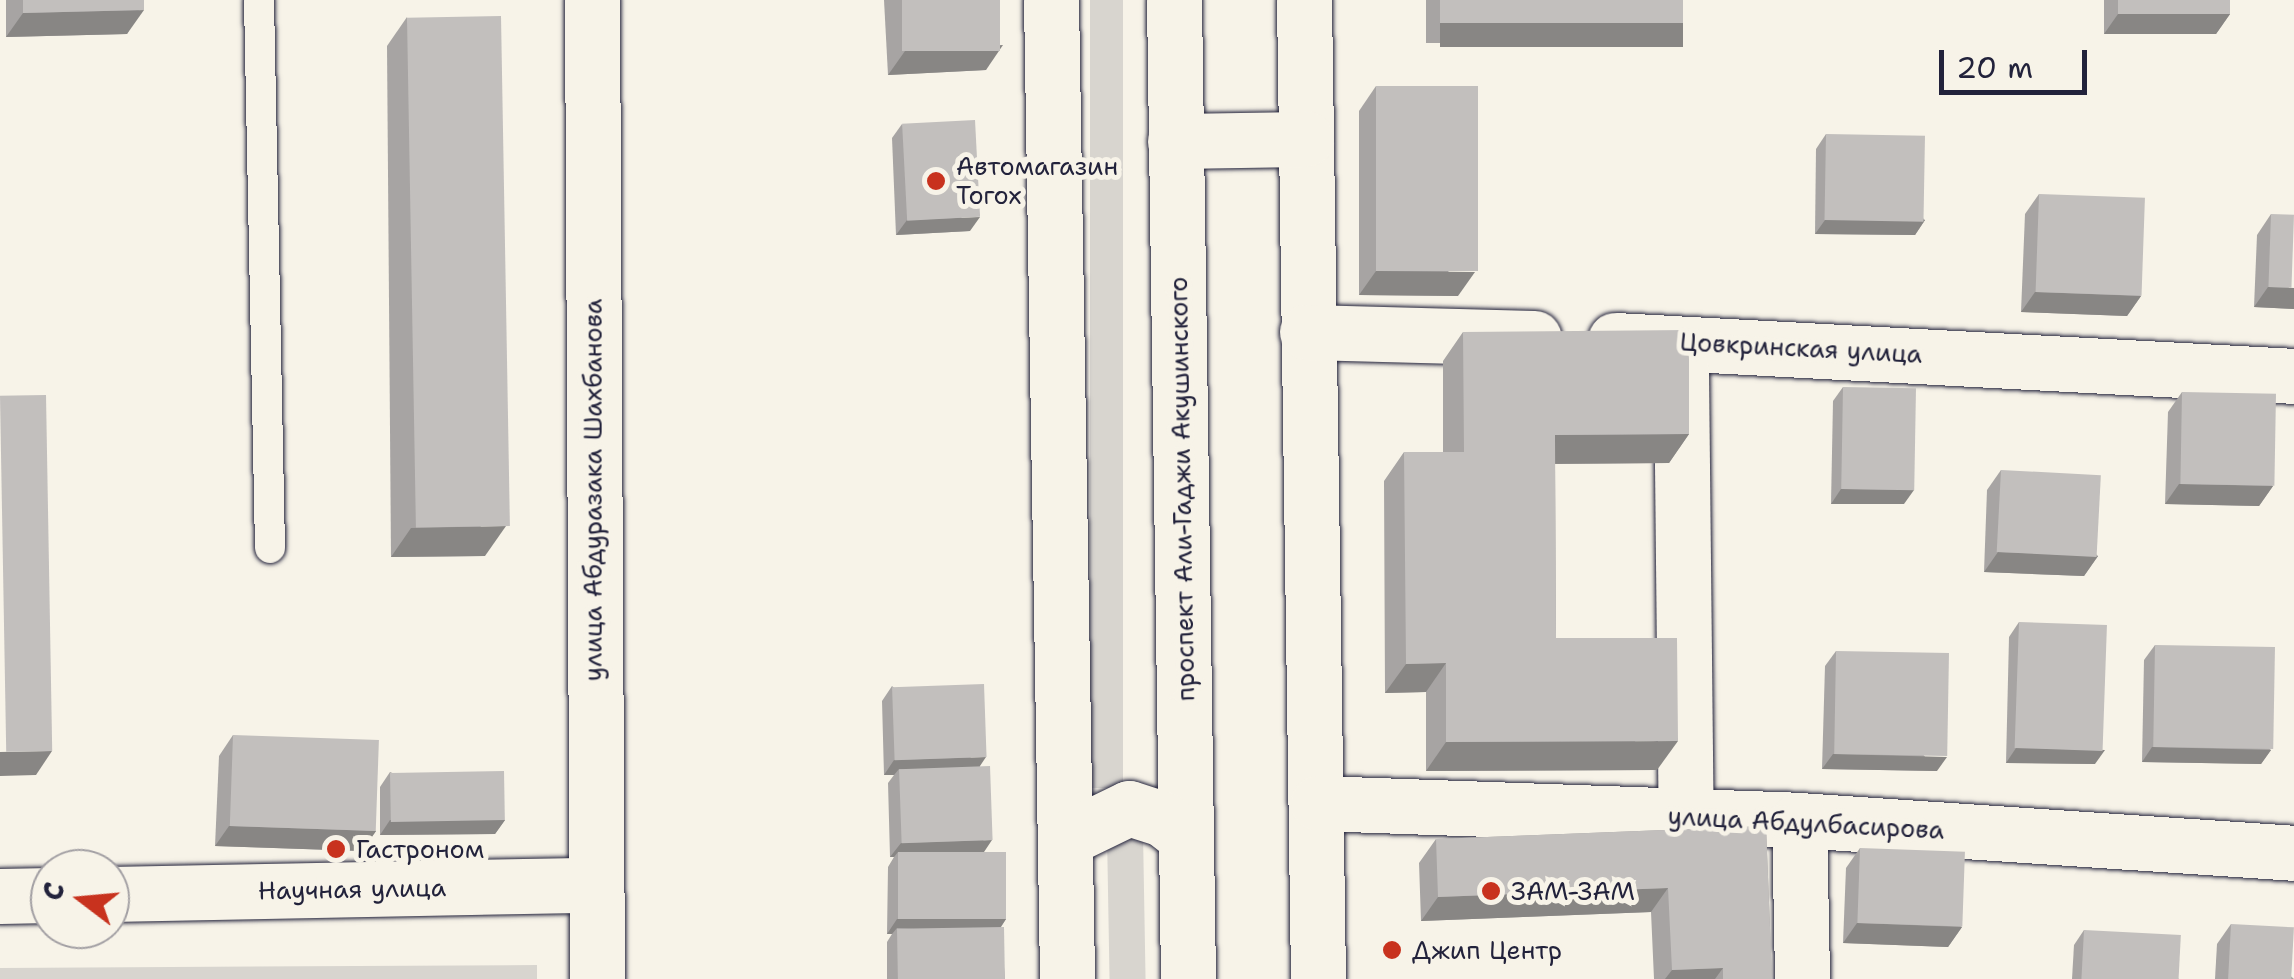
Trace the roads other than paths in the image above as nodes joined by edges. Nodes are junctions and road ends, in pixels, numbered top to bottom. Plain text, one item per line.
1 (259, 0) edge
2 (592, 0) edge
3 (1051, 0) edge
4 (1174, 0) edge
5 (1304, 0) edge
6 (1306, 139) junction
7 (1176, 141) junction
8 (1307, 332) junction
9 (1681, 342) junction
10 (2294, 376) edge
11 (270, 548) dead end
12 (1318, 803) junction
13 (1686, 817) junction
14 (1799, 820) junction
15 (1186, 837) junction
16 (1065, 839) junction
17 (2294, 853) edge
18 (594, 885) junction
19 (130, 894) edge
20 (0, 896) edge
21 (30, 896) edge
22 (598, 979) edge
23 (1067, 979) edge
24 (1188, 979) edge
25 (1318, 979) edge
26 (1802, 979) edge

1 - 11 lane
2 - 18 main road, улица Абдуразака Шахбанова
3 - 16 main road
4 - 7 main road, проспект Али-Гаджи Акушинского
5 - 6 main road
6 - 7 main road
6 - 8 main road
7 - 15 main road, проспект Али-Гаджи Акушинского
8 - 9 main road, Цовкринская улица
8 - 12 main road
9 - 10 main road, Цовкринская улица
9 - 13 main road
12 - 13 main road, улица Абдулбасирова
12 - 25 main road
13 - 14 main road, улица Абдулбасирова
14 - 17 main road, улица Абдулбасирова
14 - 26 main road
15 - 16 main road
15 - 24 main road, проспект Али-Гаджи Акушинского
16 - 23 main road
18 - 19 main road, Научная улица
18 - 22 main road, улица Абдуразака Шахбанова
20 - 21 main road

